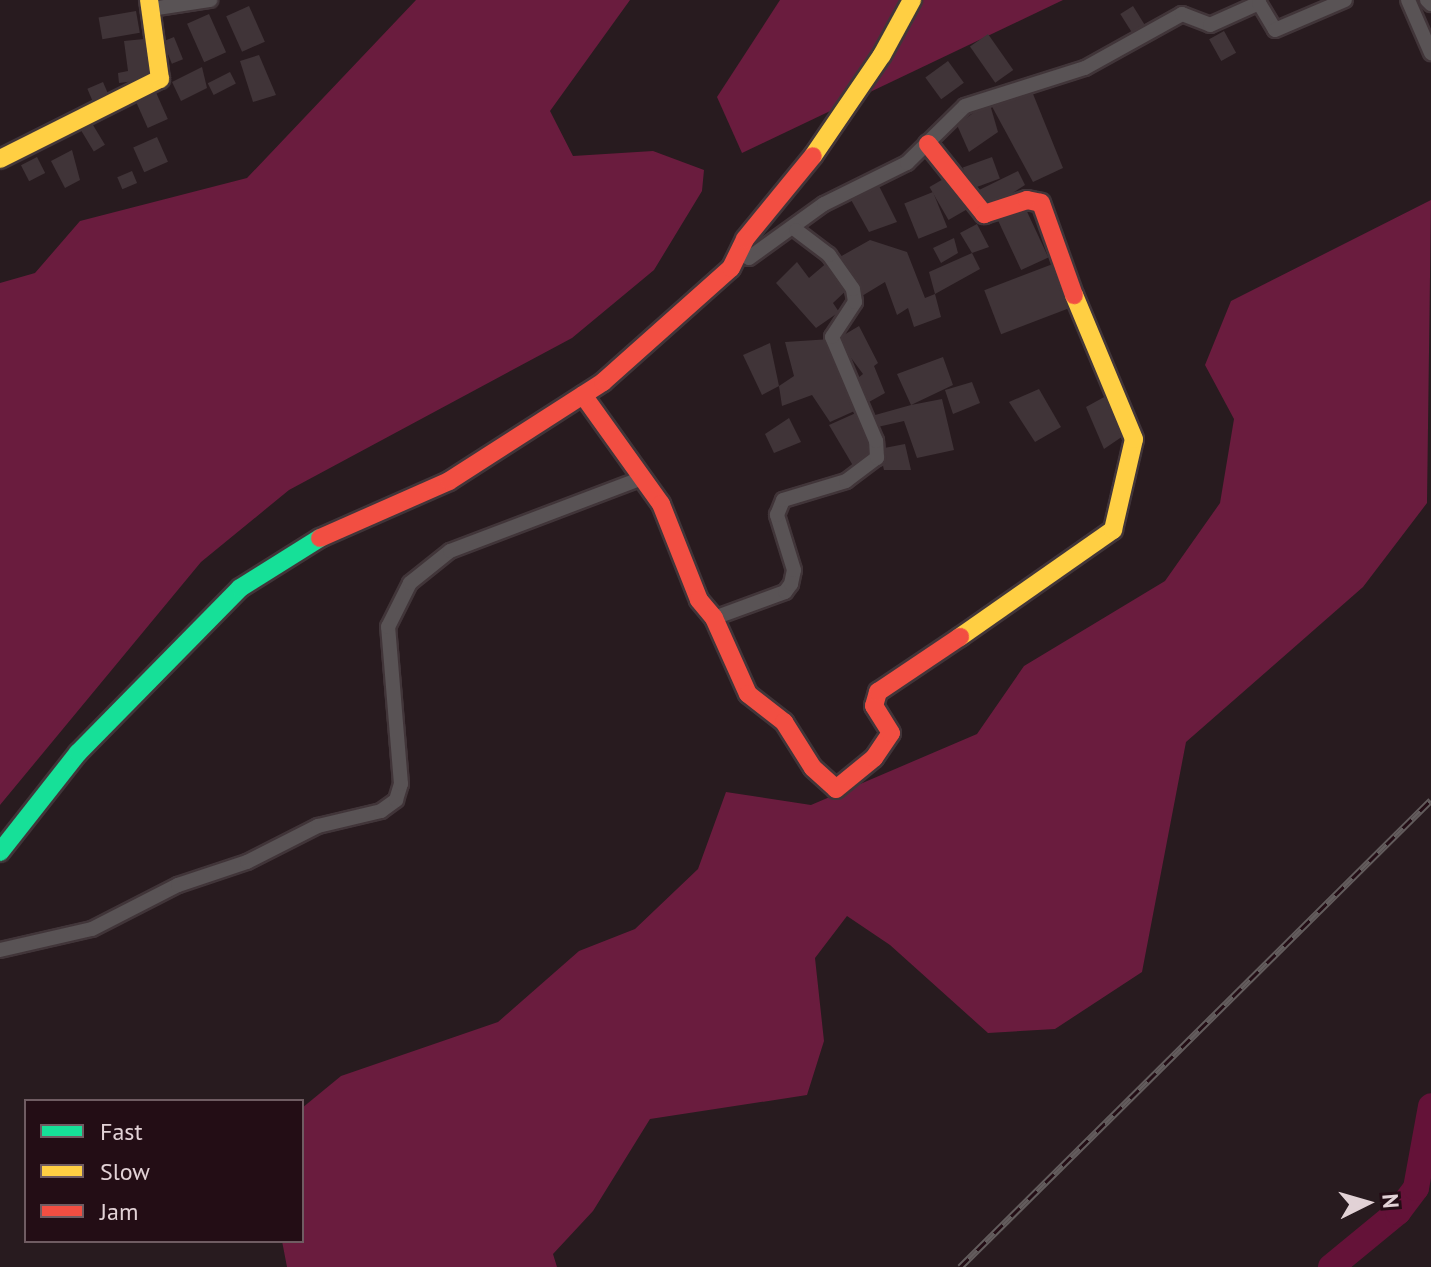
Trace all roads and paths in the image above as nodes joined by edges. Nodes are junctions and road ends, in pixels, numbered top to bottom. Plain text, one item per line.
1 (210, 0) edge
2 (912, 0) edge
3 (1345, 0) edge
4 (1408, 0) edge
5 (150, 5) edge
6 (1431, 53) edge
7 (928, 144) junction
8 (0, 159) edge
9 (796, 230) junction
10 (741, 253) junction
11 (583, 395) junction
12 (642, 478) junction
13 (714, 618) junction
14 (0, 852) edge
15 (0, 950) edge

1 - 5 street
2 - 10 street
3 - 7 street
4 - 6 street
5 - 8 street
7 - 9 street
7 - 13 street
9 - 10 street
9 - 13 street
10 - 11 street
11 - 12 street
11 - 14 street
12 - 13 street
12 - 15 street

